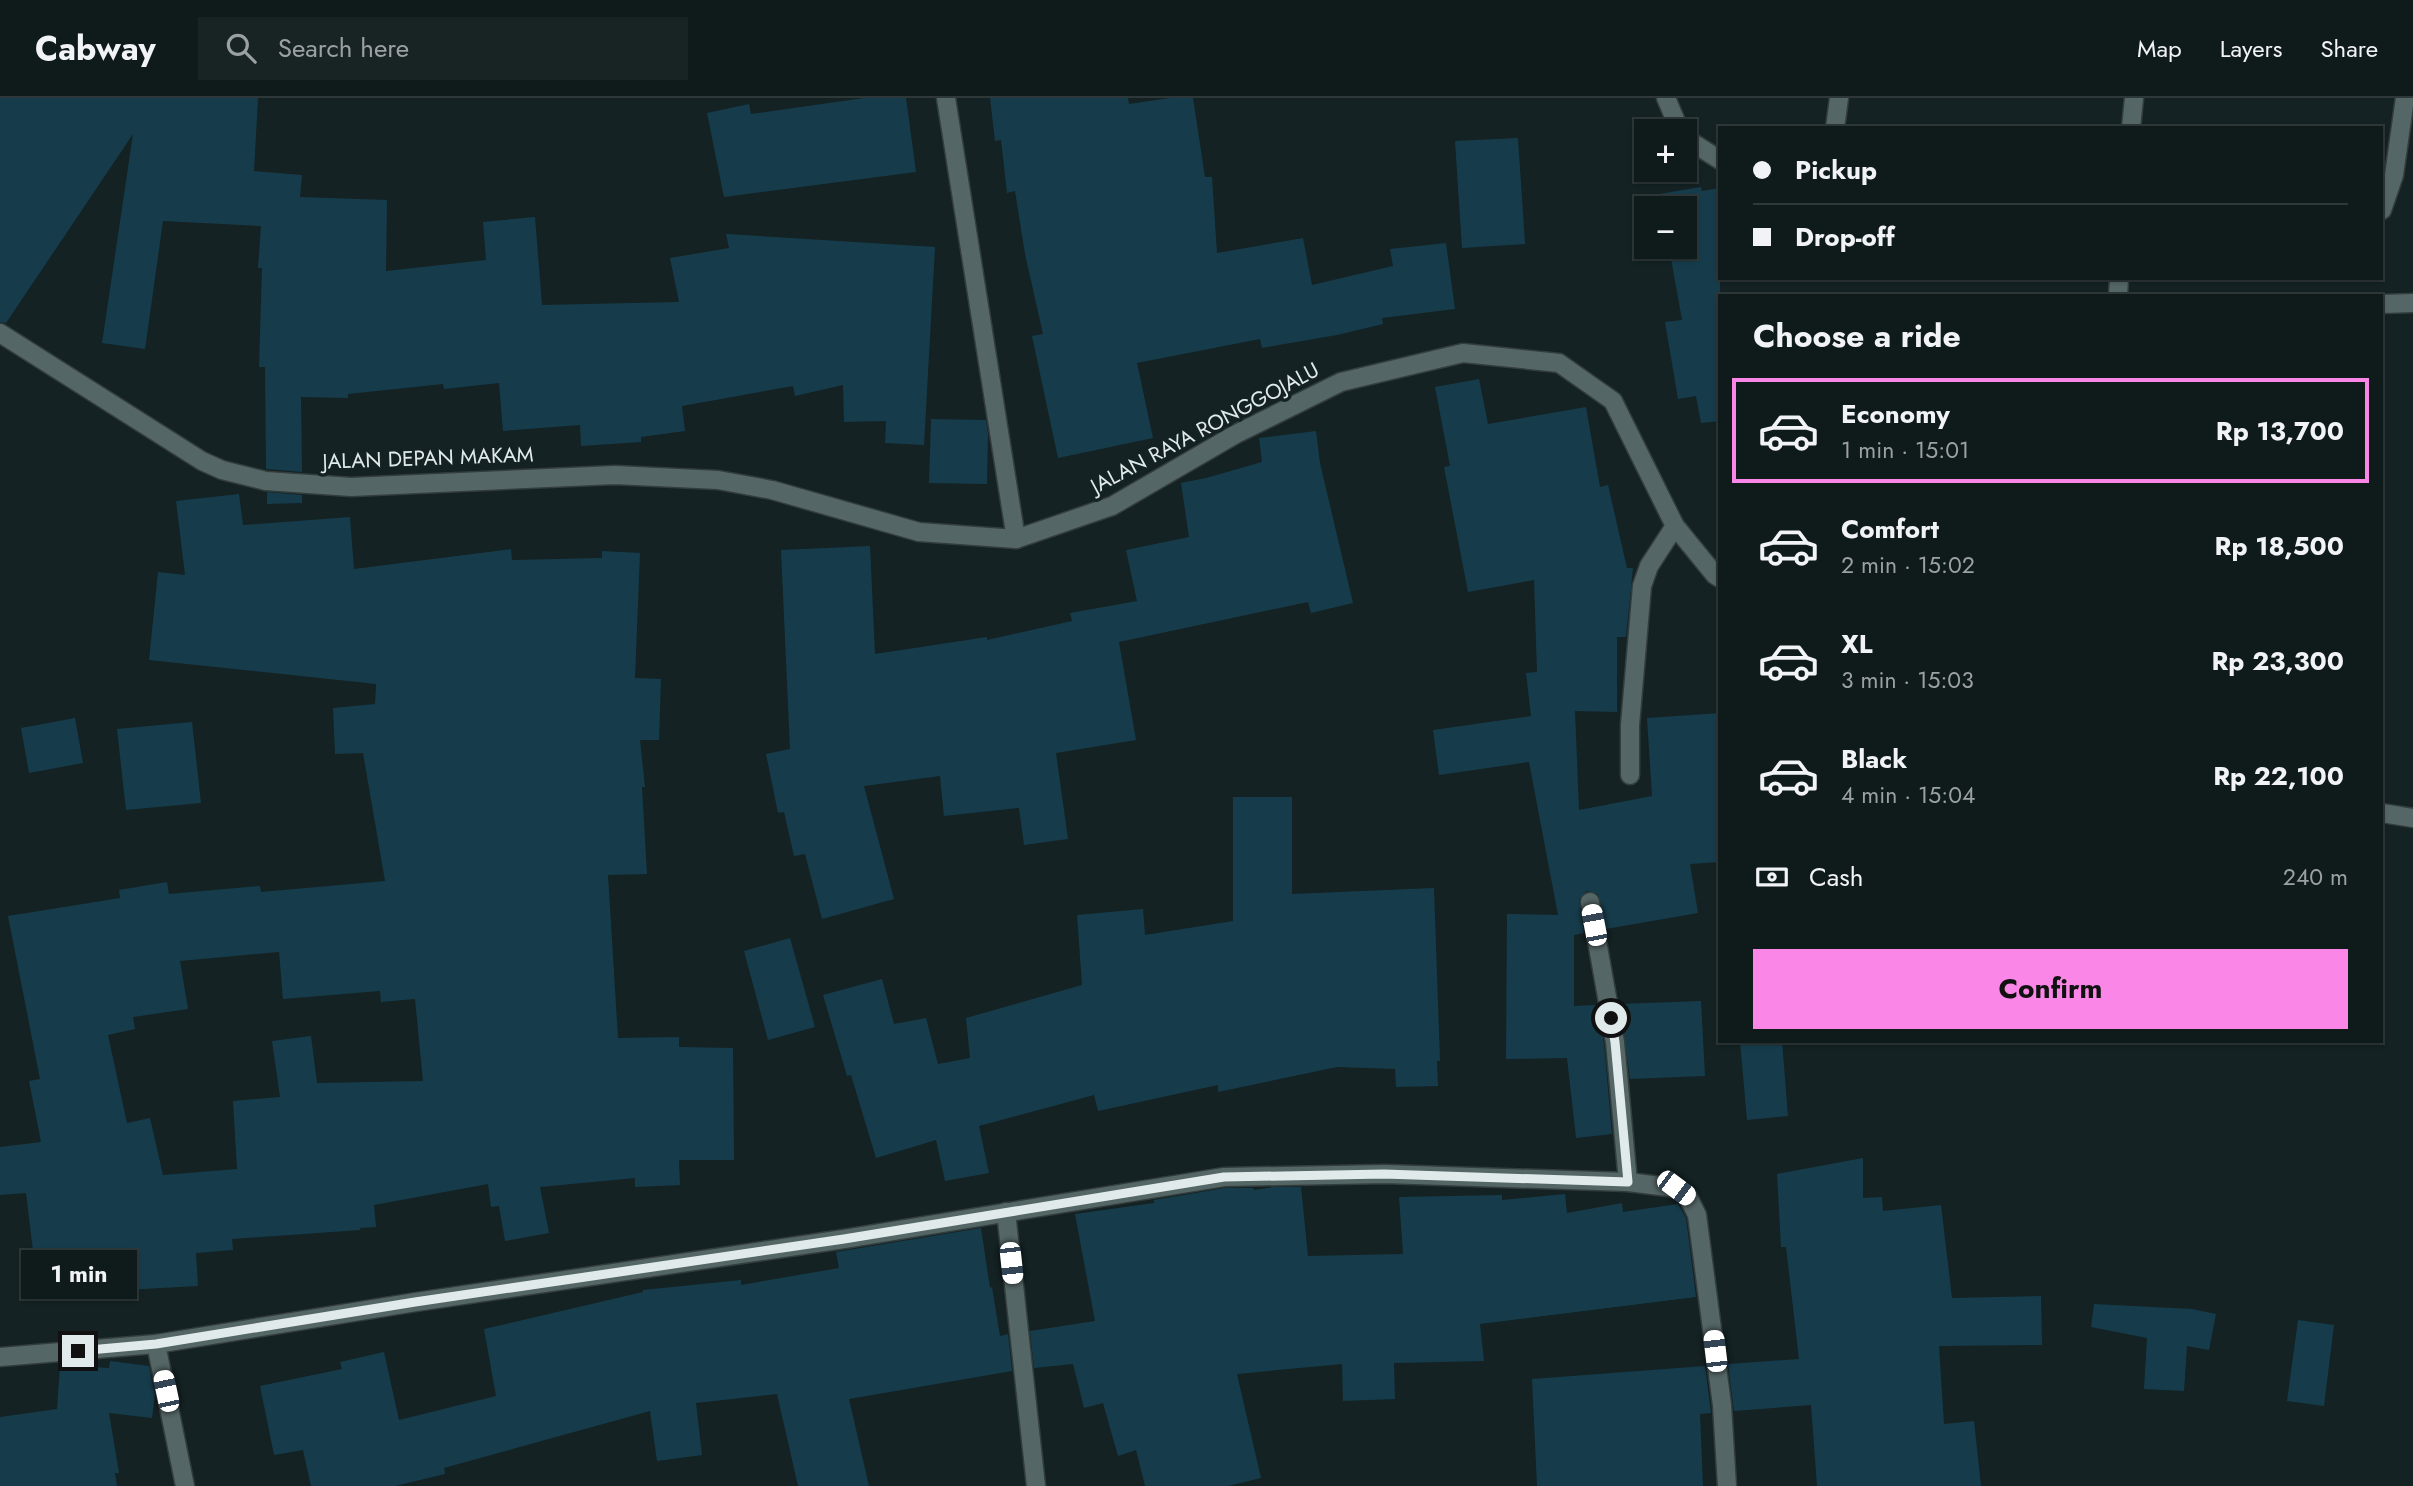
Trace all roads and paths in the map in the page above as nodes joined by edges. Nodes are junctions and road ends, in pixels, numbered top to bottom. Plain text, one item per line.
1 (946, 98) edge
2 (1666, 98) edge
3 (1839, 98) edge
4 (2134, 98) edge
5 (2405, 98) edge
6 (1675, 119) edge
7 (1835, 126) edge
8 (2131, 126) edge
9 (1697, 146) edge
10 (1718, 159) edge
11 (2383, 207) edge
12 (2413, 303) edge
13 (2383, 304) edge
14 (0, 333) edge
15 (772, 491) joint
16 (1675, 526) junction
17 (1016, 539) junction
18 (1718, 577) edge
19 (1630, 775) dead end
20 (2383, 813) edge
21 (2413, 818) edge
22 (1590, 902) dead end
23 (1628, 1182) junction
24 (1006, 1212) junction
25 (156, 1344) junction
26 (0, 1357) edge
27 (185, 1486) edge
28 (1036, 1486) edge
29 (1727, 1486) edge

1 - 17 street
2 - 6 street
3 - 7 street
4 - 8 street
5 - 11 street
9 - 10 street
12 - 13 street
14 - 15 street, JALAN DEPAN MAKAM
15 - 17 street, JALAN RAYA RONGGOJALU
16 - 17 street, JALAN RAYA RONGGOJALU
16 - 18 street, JALAN RAYA RONGGOJALU
16 - 19 street
20 - 21 street
22 - 23 street
23 - 24 street
23 - 29 street
24 - 25 street
24 - 28 street
25 - 26 street
25 - 27 street

